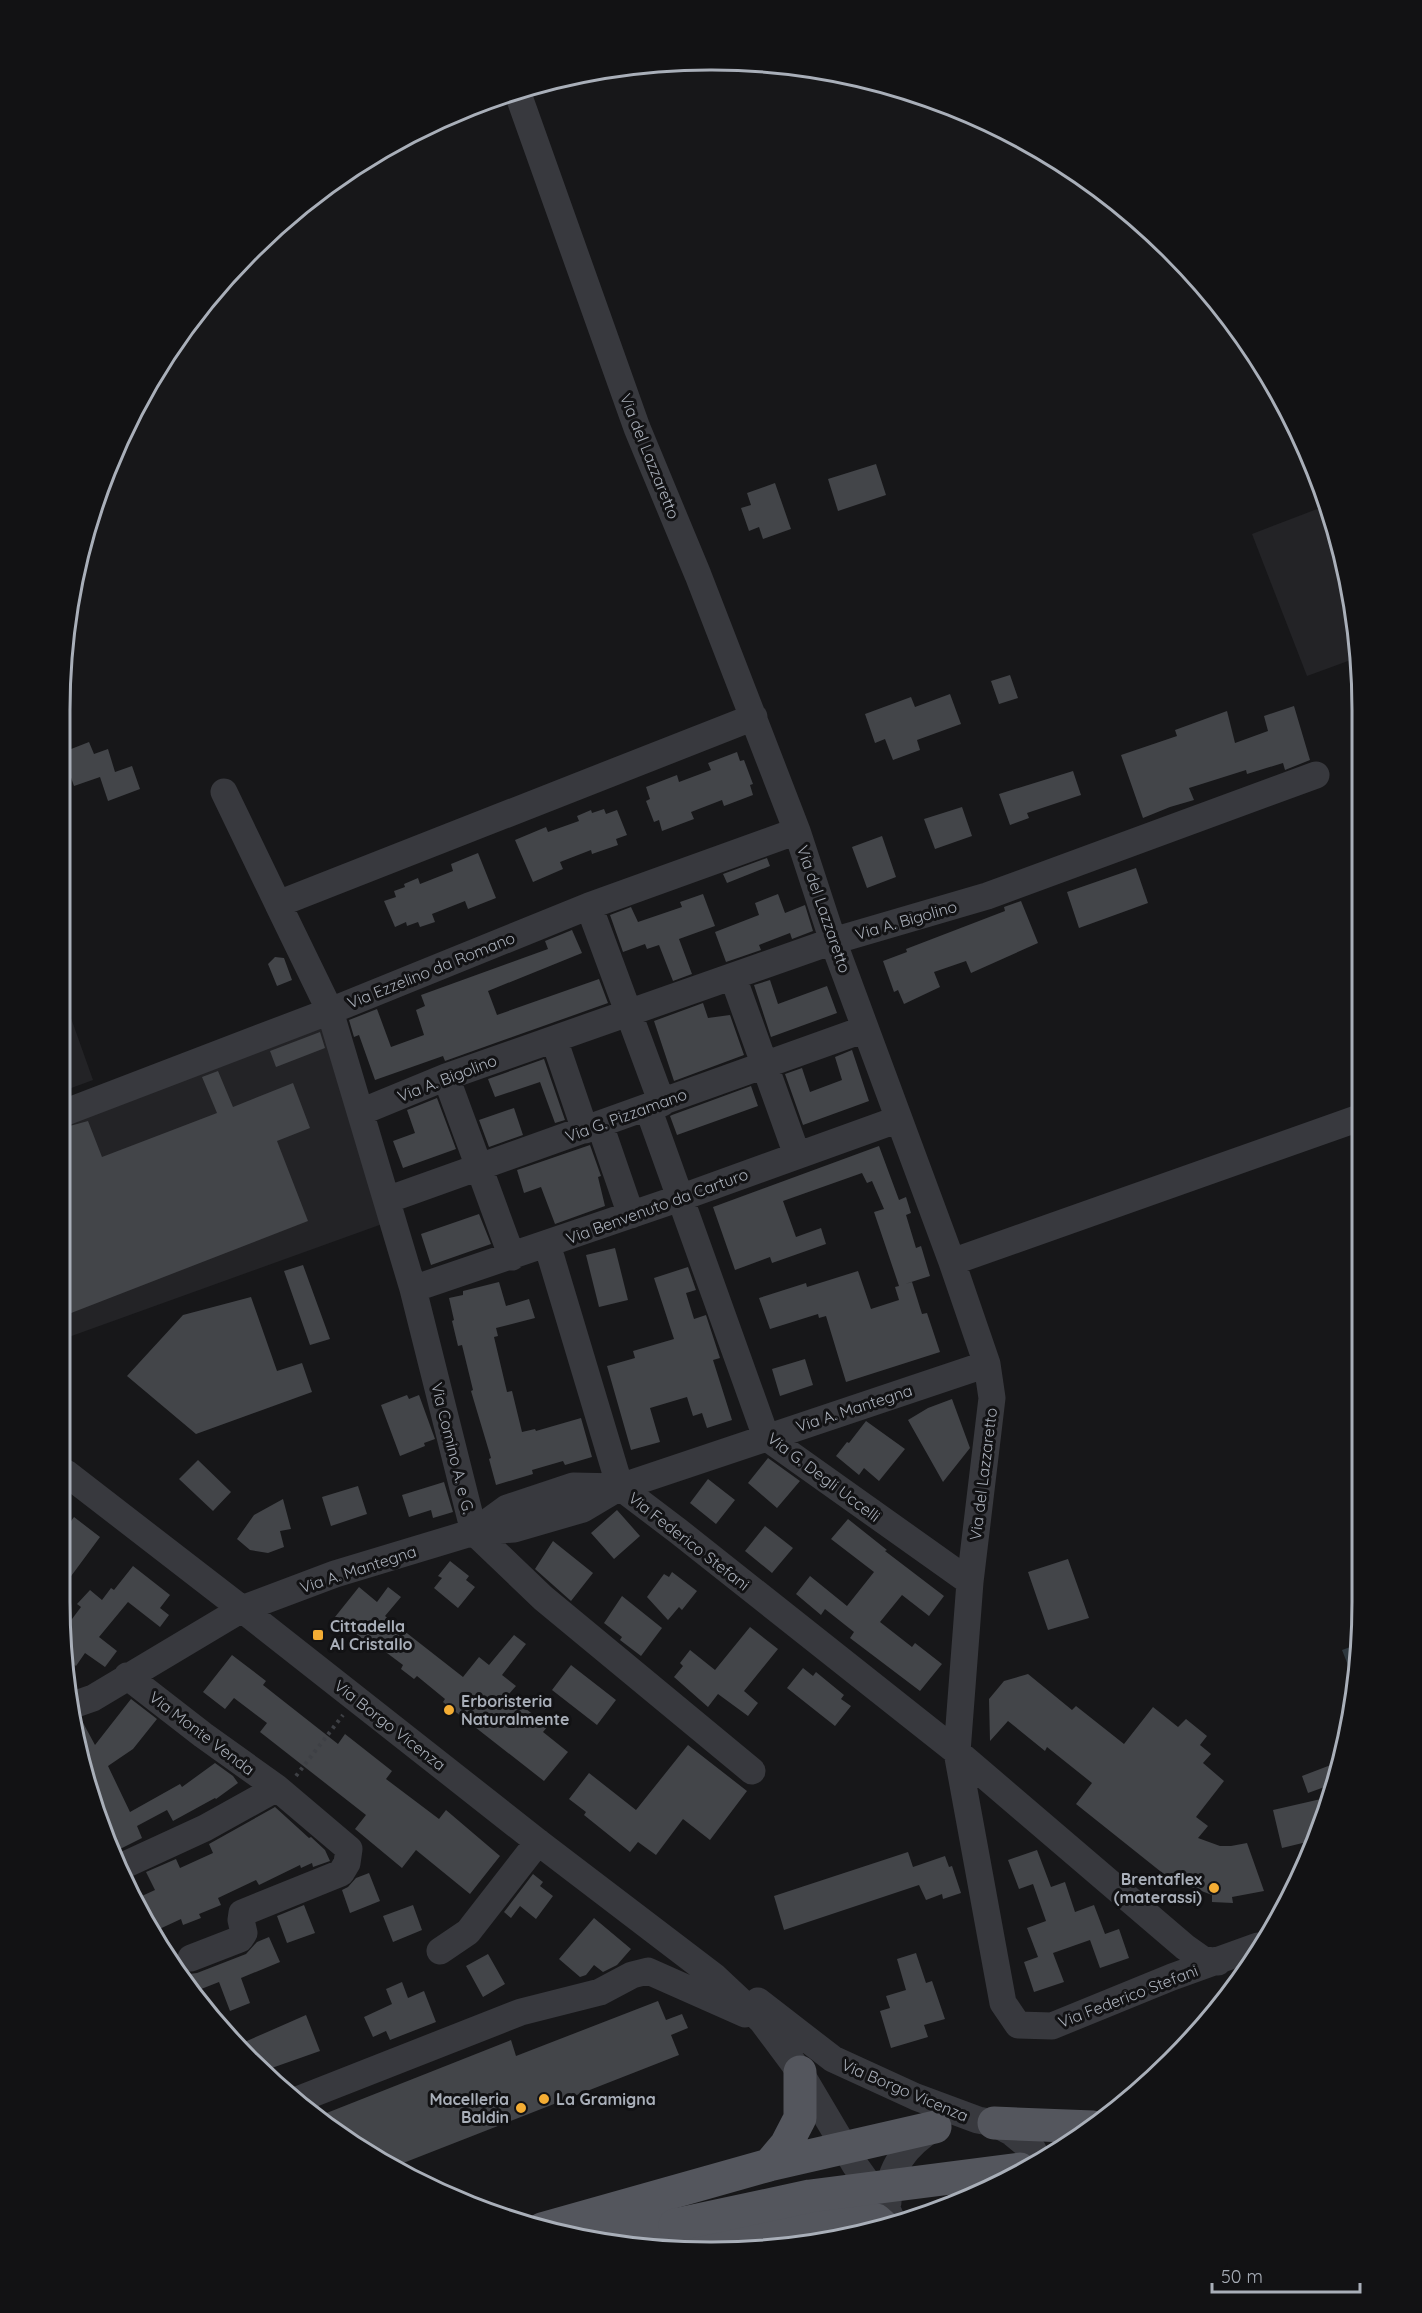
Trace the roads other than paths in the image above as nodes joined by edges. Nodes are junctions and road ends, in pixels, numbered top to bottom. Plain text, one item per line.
1 (521, 99) edge
2 (754, 717) junction
3 (1316, 775) dead end
4 (224, 792) dead end
5 (797, 831) junction
6 (278, 904) junction
7 (589, 906) junction
8 (833, 941) junction
9 (733, 977) junction
10 (330, 1011) junction
11 (629, 1014) junction
12 (865, 1029) junction
13 (554, 1039) junction
14 (765, 1065) junction
15 (446, 1077) junction
16 (655, 1105) junction
17 (70, 1110) edge
18 (361, 1112) junction
19 (899, 1119) junction
20 (1352, 1120) edge
21 (592, 1127) junction
22 (797, 1155) junction
23 (480, 1169) junction
24 (680, 1198) junction
25 (387, 1200) junction
26 (631, 1215) junction
27 (547, 1244) junction
28 (512, 1257) junction
29 (952, 1262) junction
30 (413, 1290) junction
31 (987, 1364) junction
32 (766, 1437) junction
33 (70, 1476) edge
34 (620, 1487) junction
35 (474, 1532) junction
36 (970, 1582) junction
37 (242, 1609) junction
38 (127, 1676) junction
39 (79, 1703) edge
40 (957, 1752) junction
41 (752, 1771) dead end
42 (280, 1790) junction
43 (538, 1842) junction
44 (127, 1864) edge
45 (1249, 1950) edge
46 (440, 1951) dead end
47 (191, 1958) dead end
48 (1218, 1962) junction
49 (715, 1977) junction
50 (762, 2021) junction
51 (800, 2073) junction
52 (305, 2097) edge
53 (986, 2122) junction
54 (1079, 2126) edge
55 (935, 2127) junction
56 (844, 2147) junction
57 (1035, 2154) edge
58 (769, 2165) junction
59 (1004, 2171) edge
60 (889, 2217) edge
61 (887, 2218) edge
62 (879, 2220) edge
63 (559, 2224) edge
64 (671, 2237) edge
65 (646, 2239) edge

1 - 2 street, Via del Lazzaretto
2 - 5 street, Via del Lazzaretto
2 - 6 street
3 - 8 street, Via A. Bigolino
4 - 6 street, Via Comino A. e G.
5 - 7 street, Via Ezzelino da Romano
5 - 8 street, Via del Lazzaretto
6 - 10 street, Via Comino A. e G.
7 - 10 street, Via Ezzelino da Romano
7 - 11 street, Via G. Degli Uccelli
8 - 9 street, Via A. Bigolino
8 - 12 street, Via del Lazzaretto
9 - 11 street, Via A. Bigolino
9 - 14 street
10 - 17 street, Via Ezzelino da Romano
10 - 18 street, Via Comino A. e G.
11 - 13 street, Via A. Bigolino
11 - 16 street, Via G. Degli Uccelli
12 - 14 street, Via G. Pizzamano
12 - 19 street, Via del Lazzaretto
13 - 15 street, Via A. Bigolino
13 - 21 street
14 - 16 street, Via G. Pizzamano
14 - 22 street
15 - 18 street, Via A. Bigolino
15 - 23 street
16 - 21 street, Via G. Pizzamano
16 - 24 street, Via G. Degli Uccelli
18 - 25 street, Via Comino A. e G.
19 - 22 street, Via Benvenuto da Carturo
19 - 29 street, Via del Lazzaretto
20 - 29 street
21 - 23 street, Via G. Pizzamano
21 - 26 street
22 - 24 street, Via Benvenuto da Carturo
23 - 25 street, Via G. Pizzamano
23 - 28 street
24 - 26 street, Via Benvenuto da Carturo
24 - 32 street, Via G. Degli Uccelli
25 - 30 street, Via Comino A. e G.
26 - 27 street, Via Benvenuto da Carturo
27 - 28 street, Via Benvenuto da Carturo
27 - 34 street, Via Federico Stefani
28 - 30 street, Via Benvenuto da Carturo
29 - 31 street, Via del Lazzaretto
30 - 35 street, Via Comino A. e G.
31 - 32 street, Via A. Mantegna
31 - 36 street, Via del Lazzaretto
32 - 34 street, Via A. Mantegna
32 - 36 street, Via G. Degli Uccelli
33 - 37 street, Via Borgo Vicenza
34 - 35 street, Via A. Mantegna
34 - 40 street, Via Federico Stefani
35 - 37 street, Via A. Mantegna
35 - 41 street, Via Comino A. e G.
36 - 40 street, Via del Lazzaretto
37 - 38 street, Via A. Mantegna
37 - 43 street, Via Borgo Vicenza
38 - 39 street, Via A. Mantegna
38 - 42 street, Via Monte Venda
40 - 48 street, Via Federico Stefani
40 - 48 street, Via Federico Stefani
42 - 44 street, Via Monte Venda
42 - 47 street, Via Monte Venda
43 - 46 street
43 - 49 street, Via Borgo Vicenza
45 - 48 street
49 - 50 street, Via Borgo Vicenza
49 - 53 street, Via Borgo Vicenza
50 - 51 street, Via Borgo Vicenza
50 - 52 street
51 - 56 street, Via Borgo Vicenza
51 - 58 main road
53 - 54 main road
53 - 55 street, Via Borgo Vicenza
53 - 57 street, Via Borgo Vicenza
55 - 56 main road
55 - 60 street, Via Borgo Vicenza
56 - 58 main road
56 - 61 street, Via Borgo Vicenza
58 - 63 main road
59 - 64 main road, bridge
62 - 64 main road
64 - 65 main road

